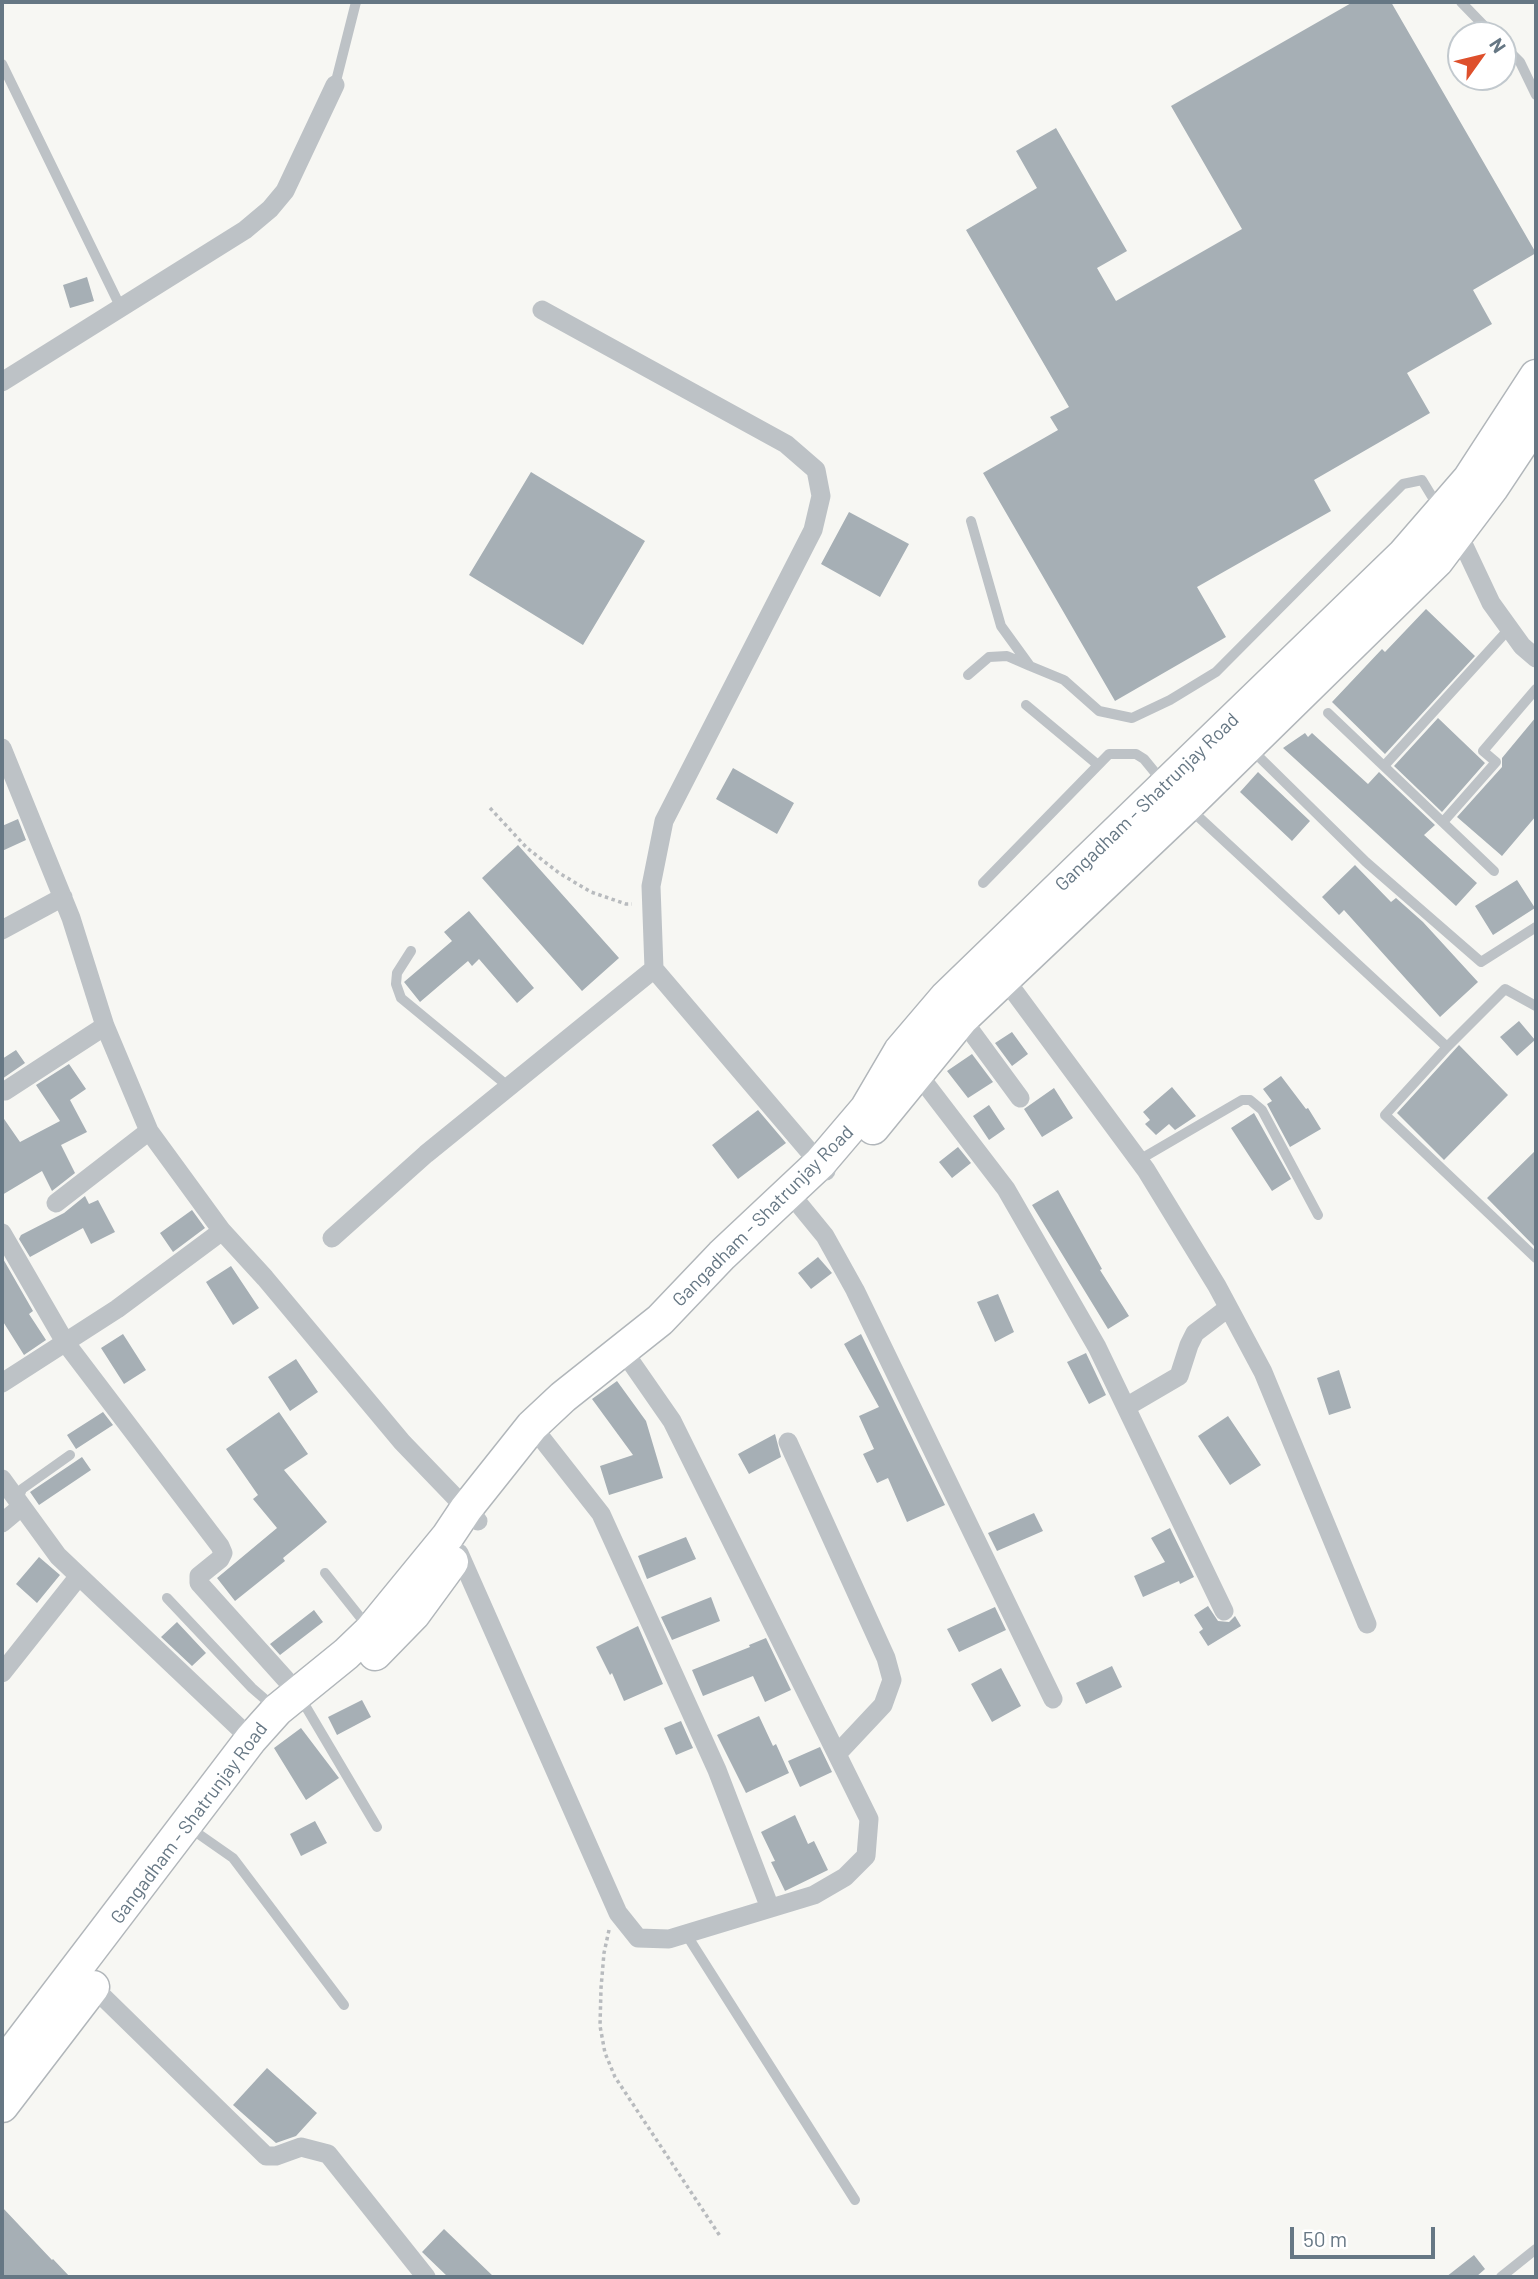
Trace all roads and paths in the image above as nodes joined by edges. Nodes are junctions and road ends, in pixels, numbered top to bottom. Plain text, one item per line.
1 (356, 2) edge
2 (1461, 2) edge
3 (1479, 21) edge
4 (1517, 59) edge
5 (2, 64) edge
6 (335, 85) joint
7 (1536, 95) edge
8 (121, 308) junction
9 (542, 310) dead end
10 (1536, 376) edge
11 (2, 382) edge
12 (1536, 422) edge
13 (971, 521) dead end
14 (1450, 522) junction
15 (1508, 629) junction
16 (1536, 658) edge
17 (1030, 666) junction
18 (968, 675) dead end
19 (1536, 689) edge
20 (1026, 705) dead end
21 (1328, 713) dead end
22 (1248, 746) junction
23 (2, 748) edge
24 (1098, 765) junction
25 (1384, 766) junction
26 (1165, 784) junction
27 (1187, 806) junction
28 (489, 808) dead end
29 (1443, 822) junction
30 (1494, 871) dead end
31 (983, 883) dead end
32 (63, 897) junction
33 (652, 902) junction
34 (1536, 927) edge
35 (2, 930) edge
36 (411, 951) dead end
37 (996, 967) junction
38 (654, 969) junction
39 (1536, 1006) edge
40 (962, 1018) junction
41 (105, 1026) junction
42 (1447, 1047) junction
43 (908, 1062) junction
44 (509, 1087) junction
45 (5, 1091) dead end
46 (1020, 1097) dead end
47 (149, 1130) junction
48 (1139, 1160) junction
49 (825, 1169) junction
50 (794, 1198) junction
51 (56, 1203) dead end
52 (1318, 1214) dead end
53 (222, 1231) junction
54 (2, 1233) edge
55 (332, 1238) dead end
56 (1536, 1258) edge
57 (1228, 1308) junction
58 (65, 1342) junction
59 (626, 1354) junction
60 (2, 1383) edge
61 (1126, 1407) junction
62 (536, 1431) junction
63 (788, 1442) dead end
64 (70, 1455) dead end
65 (2, 1479) edge
66 (19, 1505) junction
67 (472, 1515) junction
68 (2, 1523) edge
69 (459, 1552) junction
70 (325, 1573) dead end
71 (79, 1576) junction
72 (167, 1598) dead end
73 (1224, 1611) dead end
74 (1367, 1624) dead end
75 (371, 1630) junction
76 (2, 1672) edge
77 (1053, 1699) dead end
78 (294, 1703) junction
79 (250, 1753) junction
80 (837, 1754) junction
81 (187, 1826) junction
82 (377, 1827) dead end
83 (770, 1909) junction
84 (618, 1913) junction
85 (686, 1934) junction
86 (93, 1974) junction
87 (344, 2005) dead end
88 (2, 2066) edge
89 (2, 2106) edge
90 (855, 2200) dead end
91 (720, 2236) dead end
92 (1536, 2249) edge
93 (426, 2277) edge
94 (1502, 2277) edge

1 - 6 lane
2 - 3 lane
4 - 7 lane
5 - 8 lane
6 - 8 street
8 - 11 street
9 - 33 street
10 - 14 main road, Gangadham - Shatrunjay Road
12 - 14 main road, Gangadham - Shatrunjay Road
13 - 17 lane
14 - 15 street
14 - 17 lane
14 - 22 main road, Gangadham - Shatrunjay Road
14 - 26 main road, Gangadham - Shatrunjay Road
15 - 16 street
15 - 25 lane
17 - 18 lane
19 - 29 lane
20 - 24 lane
21 - 25 lane
22 - 27 main road, Gangadham - Shatrunjay Road
22 - 34 lane
23 - 32 street
24 - 26 lane
24 - 31 lane
25 - 29 lane
26 - 27 street
26 - 37 main road, Gangadham - Shatrunjay Road
27 - 37 main road, Gangadham - Shatrunjay Road
27 - 42 lane
28 - 33 path
29 - 30 lane
32 - 35 street
32 - 41 street
33 - 38 street
36 - 44 lane
37 - 40 main road, Gangadham - Shatrunjay Road
37 - 43 main road, Gangadham - Shatrunjay Road
37 - 48 street
38 - 44 street
38 - 49 street
39 - 42 lane
40 - 43 main road, Gangadham - Shatrunjay Road
40 - 46 street
41 - 45 street
41 - 47 street
42 - 56 lane
43 - 49 main road, Gangadham - Shatrunjay Road
43 - 61 street
44 - 55 street
47 - 51 street
47 - 53 street
48 - 52 lane
48 - 57 street
49 - 50 main road, Gangadham - Shatrunjay Road
50 - 59 main road, Gangadham - Shatrunjay Road
50 - 77 street
53 - 58 street
53 - 67 street
54 - 58 street
57 - 61 street
57 - 74 street
58 - 60 street
58 - 78 street
59 - 62 main road, Gangadham - Shatrunjay Road
59 - 80 street
61 - 73 street
62 - 67 main road, Gangadham - Shatrunjay Road
62 - 83 street
63 - 80 street
64 - 66 lane
65 - 66 street
66 - 68 street
66 - 71 street
67 - 69 main road, Gangadham - Shatrunjay Road
67 - 75 main road, Gangadham - Shatrunjay Road
69 - 78 main road, Gangadham - Shatrunjay Road
69 - 84 street
70 - 75 lane
71 - 76 street
71 - 79 street
72 - 78 lane
75 - 78 main road, Gangadham - Shatrunjay Road
78 - 79 main road, Gangadham - Shatrunjay Road
78 - 82 lane
79 - 81 main road, Gangadham - Shatrunjay Road
80 - 83 street
81 - 86 main road, Gangadham - Shatrunjay Road
81 - 87 lane
83 - 85 street
84 - 85 street
84 - 91 path
85 - 90 lane
86 - 88 main road, Gangadham - Shatrunjay Road
86 - 89 main road, Gangadham - Shatrunjay Road
86 - 93 street
92 - 94 lane

